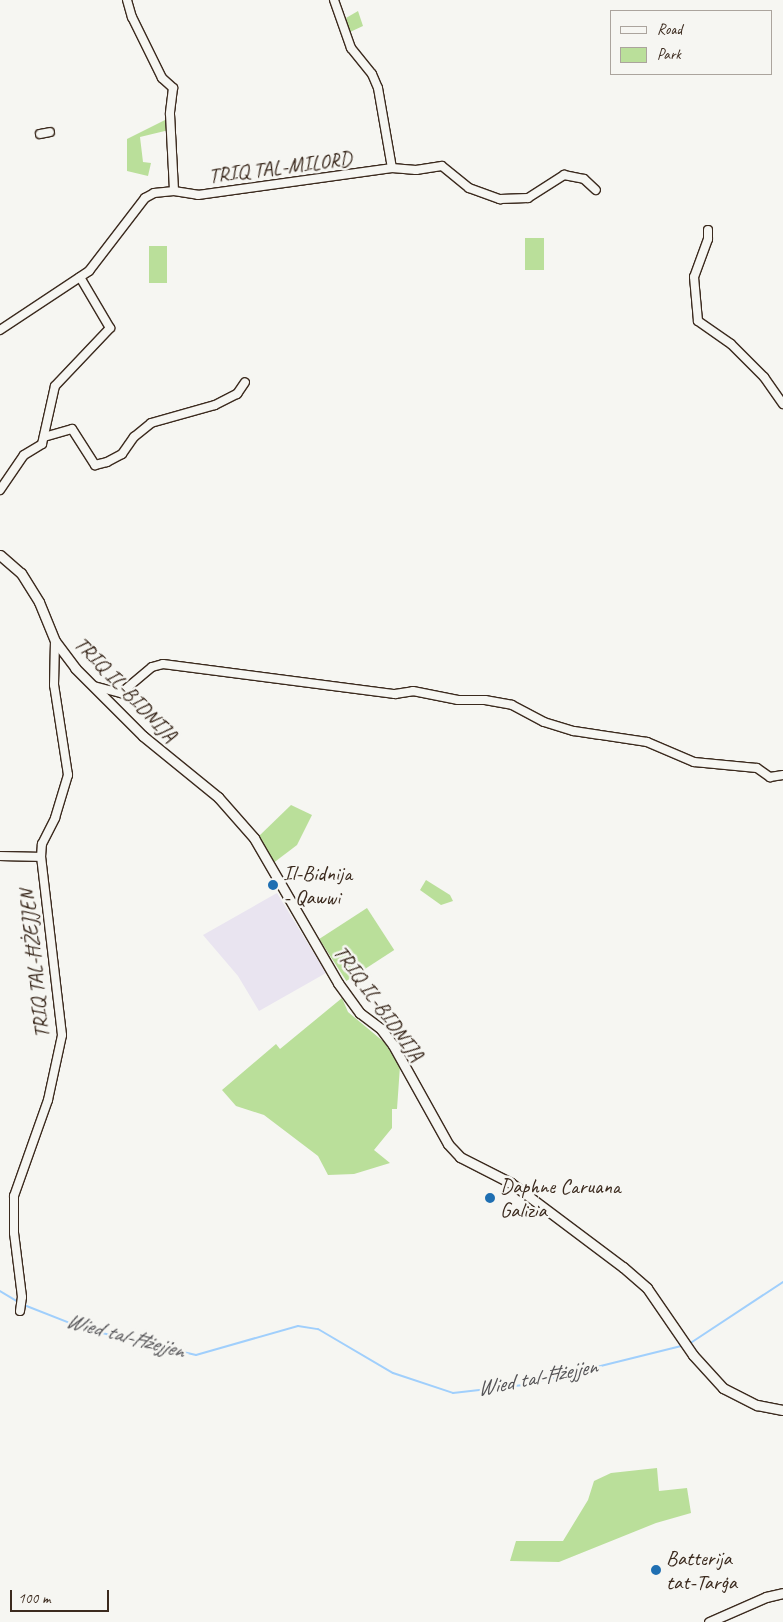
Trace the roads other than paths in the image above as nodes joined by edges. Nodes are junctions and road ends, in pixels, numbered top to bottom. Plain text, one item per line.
1 (128, 0) edge
2 (334, 0) edge
3 (50, 132) dead end
4 (40, 134) dead end
5 (392, 168) junction
6 (596, 190) dead end
7 (174, 191) junction
8 (708, 230) dead end
9 (80, 278) junction
10 (0, 330) edge
11 (245, 382) dead end
12 (783, 404) edge
13 (44, 437) junction
14 (0, 490) edge
15 (0, 554) edge
16 (55, 641) junction
17 (90, 684) junction
18 (783, 775) edge
19 (0, 856) edge
20 (41, 857) junction
21 (20, 1311) dead end
22 (783, 1410) edge
23 (783, 1593) edge
24 (709, 1622) edge

1 - 7 street
2 - 5 street
3 - 4 street
5 - 6 street, TRIQ TAL-MILORD
5 - 7 street, TRIQ TAL-MILORD
7 - 9 street, TRIQ TAL-MILORD
8 - 12 street
9 - 10 street, TRIQ TAL-MILORD
9 - 13 street
11 - 13 street
13 - 14 street
15 - 16 street, TRIQ IL-BIDNIJA
16 - 17 street, TRIQ IL-BIDNIJA
16 - 20 street, TRIQ TAL-ĦŻEJJEN
17 - 18 street
17 - 22 street, TRIQ IL-BIDNIJA
19 - 20 street
20 - 21 street, TRIQ TAL-ĦŻEJJEN
23 - 24 street

